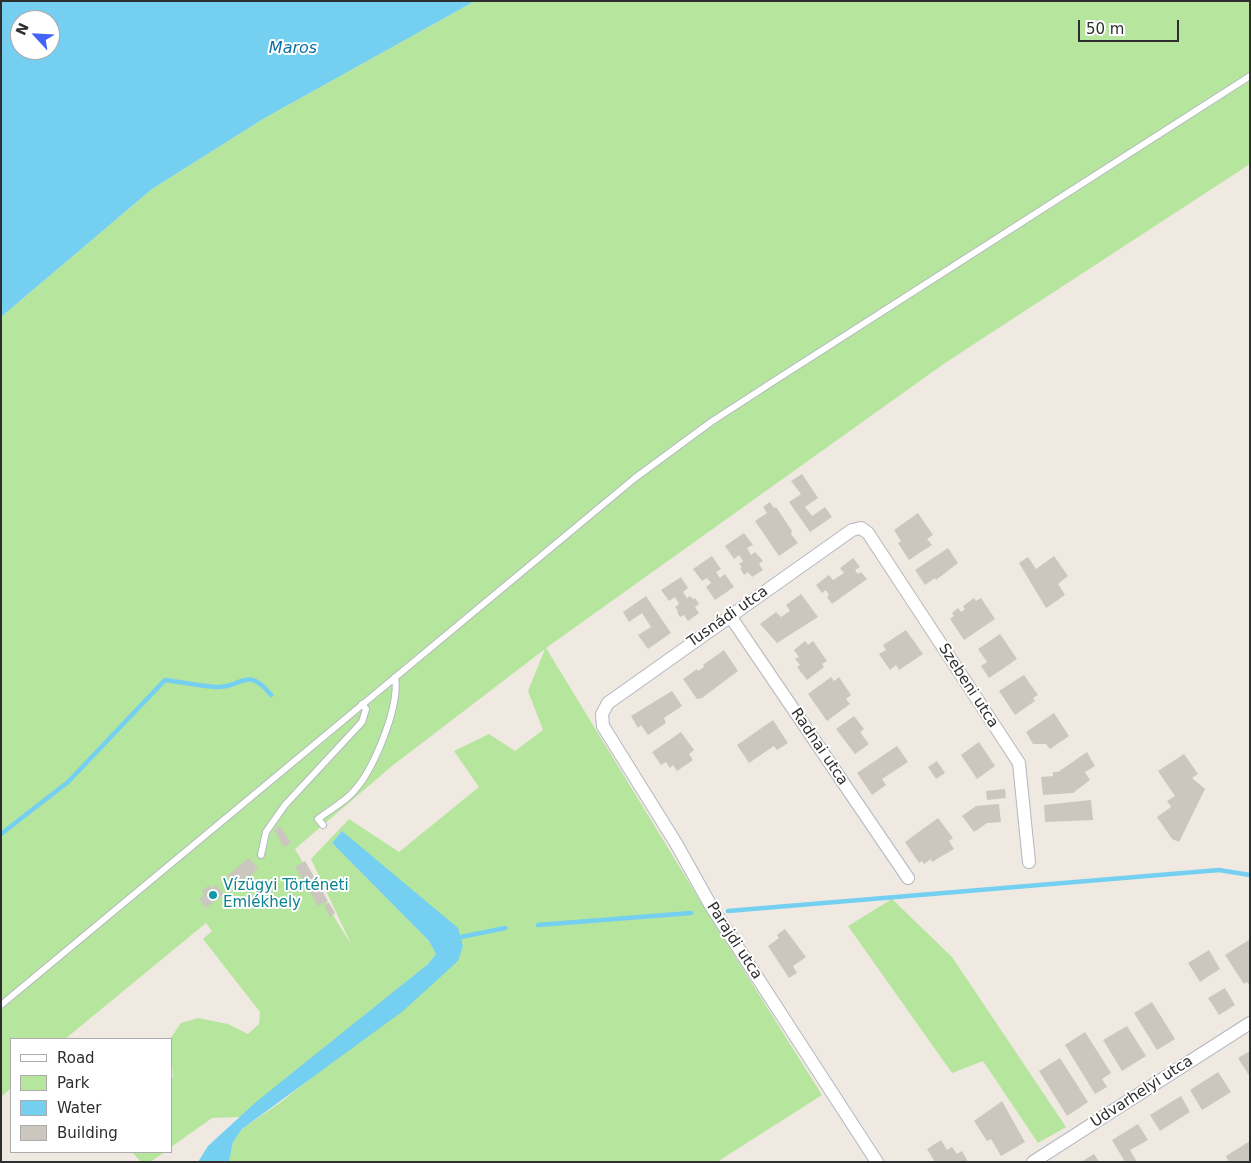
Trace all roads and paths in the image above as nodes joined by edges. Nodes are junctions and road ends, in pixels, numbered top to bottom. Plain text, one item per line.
1 (1250, 76) edge
2 (861, 528) joint
3 (730, 616) junction
4 (395, 677) junction
5 (362, 704) junction
6 (602, 714) joint
7 (323, 825) dead end
8 (261, 855) dead end
9 (1029, 862) dead end
10 (908, 878) dead end
11 (1, 1005) edge
12 (1250, 1023) edge
13 (878, 1162) edge
14 (1033, 1162) edge

1 - 4 lane
2 - 3 street, Tusnádi utca
2 - 9 street, Szebeni utca
3 - 6 street, Tusnádi utca
3 - 10 street, Radnai utca
4 - 5 lane
4 - 7 lane
5 - 8 lane
5 - 11 lane
6 - 13 street, Parajdi utca
12 - 14 street, Udvarhelyi utca

